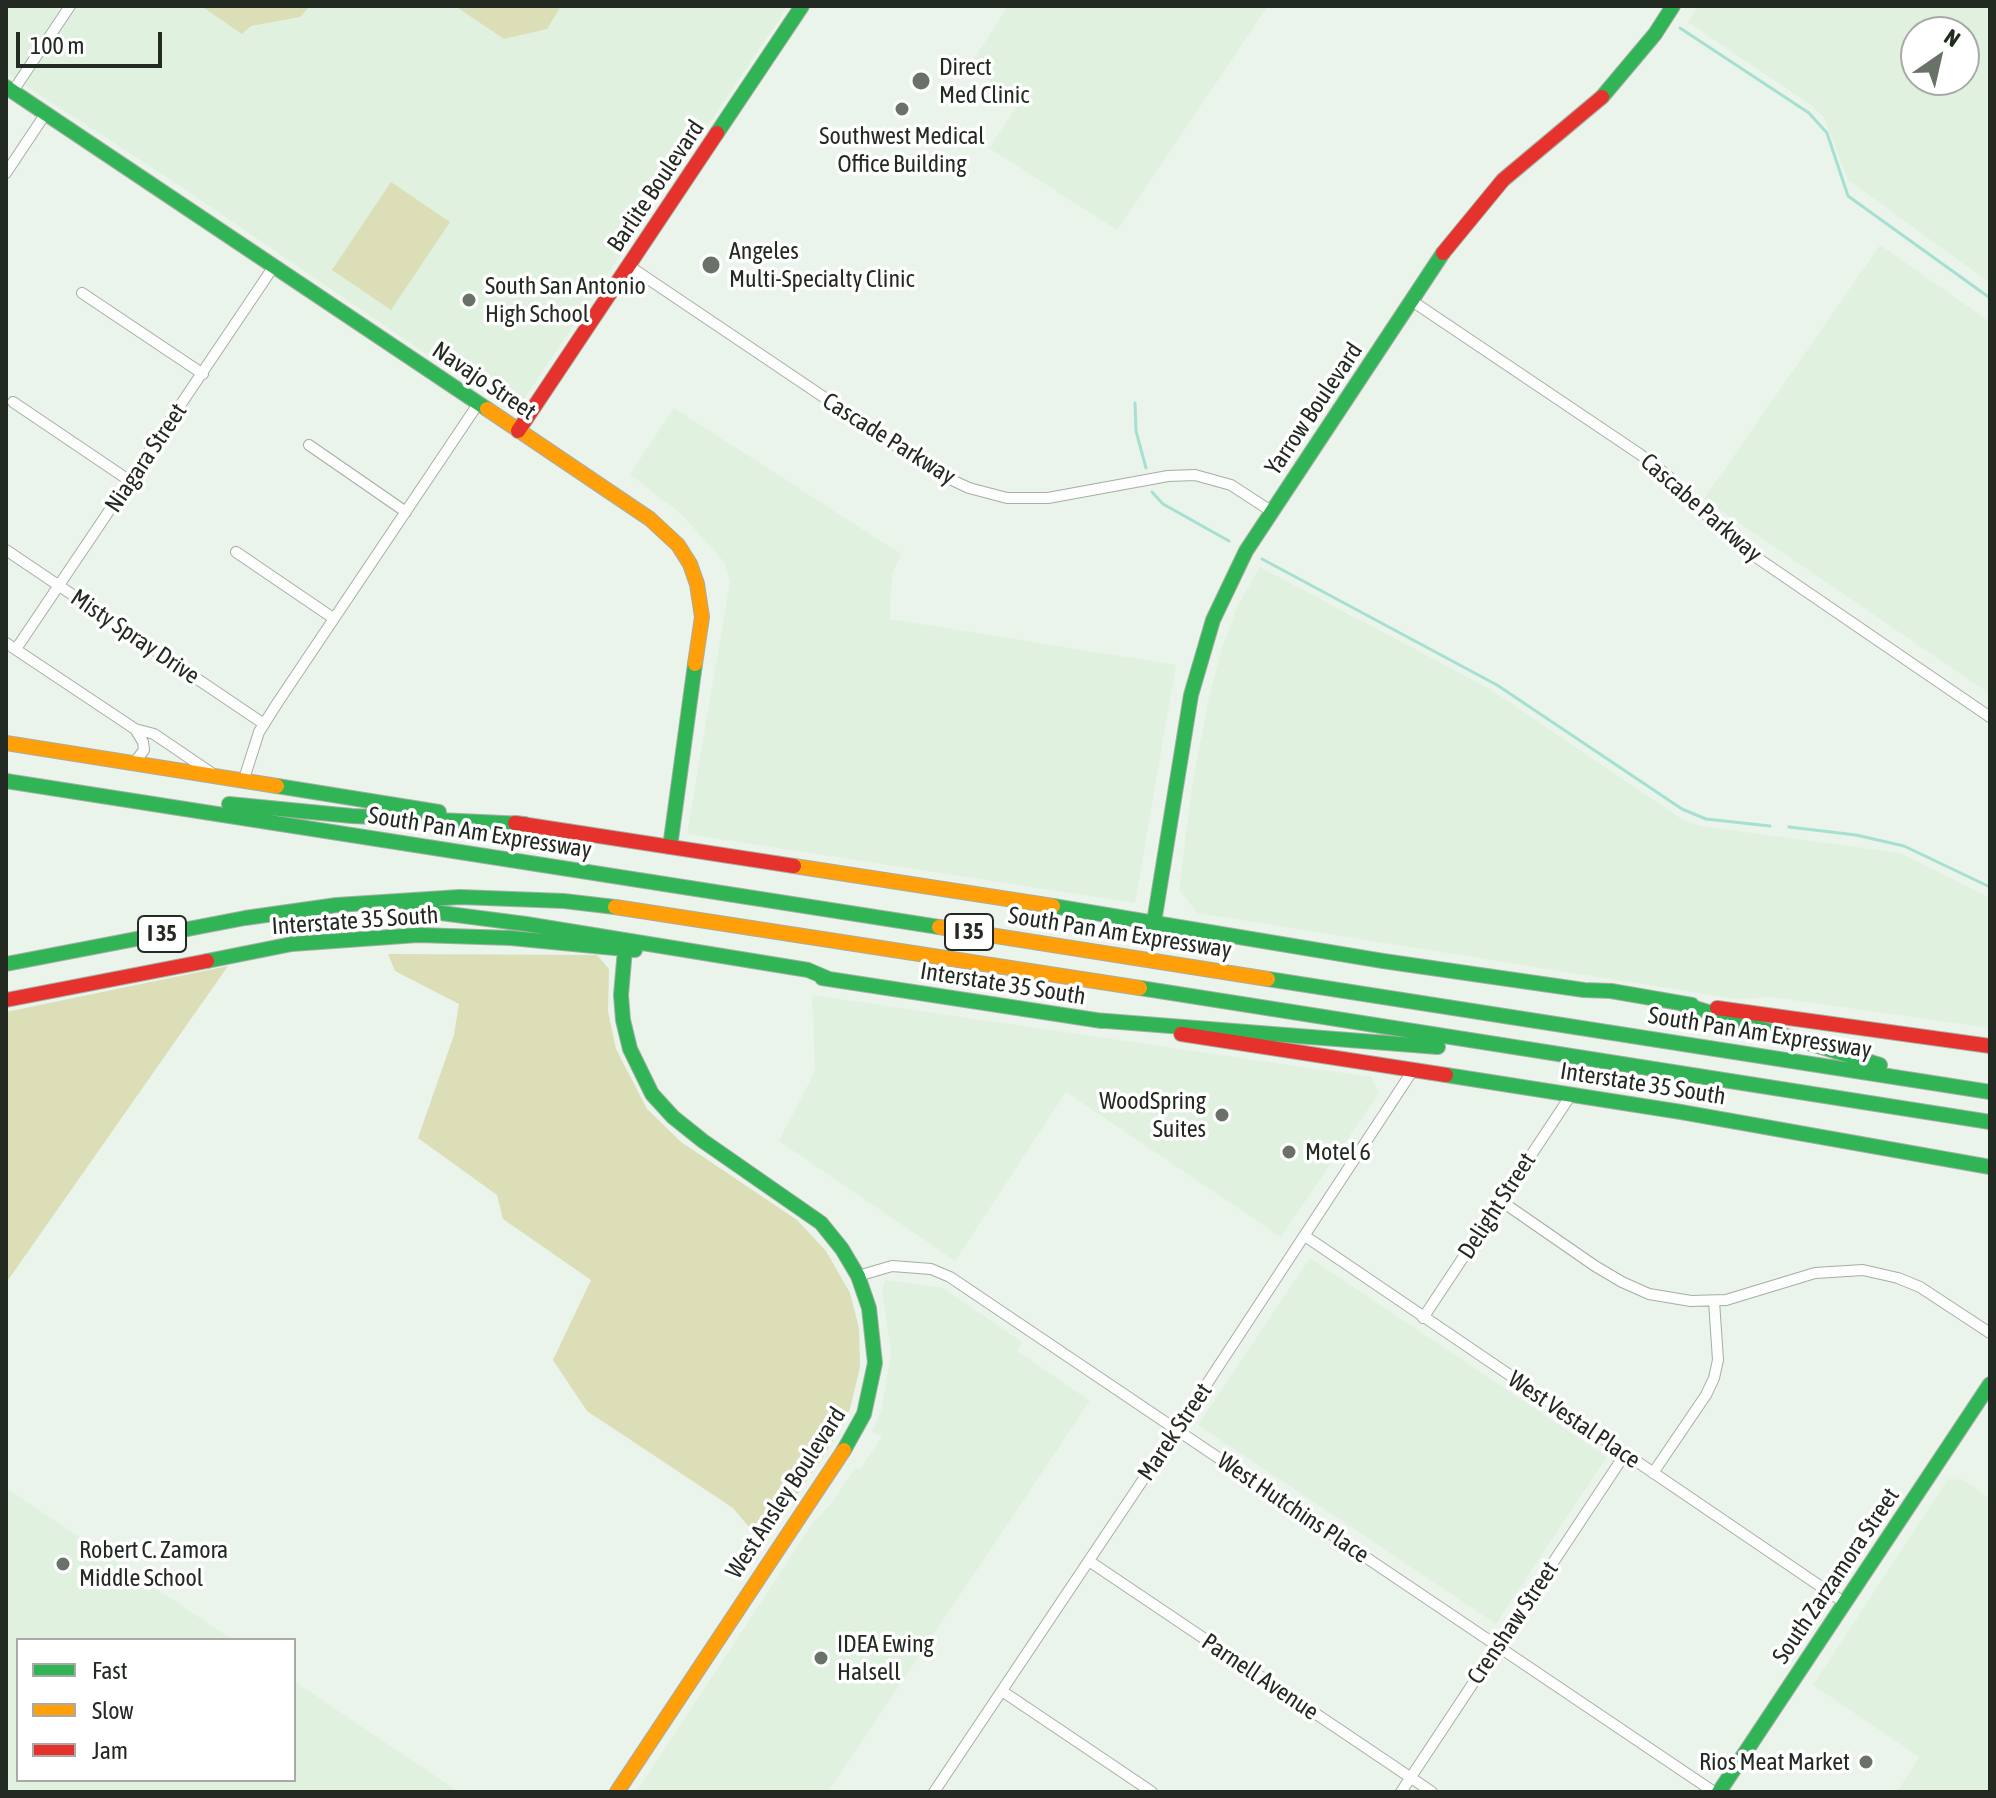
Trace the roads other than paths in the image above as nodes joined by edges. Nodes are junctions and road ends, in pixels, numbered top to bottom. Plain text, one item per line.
1 (70, 6) edge
2 (802, 6) edge
3 (1673, 6) edge
4 (10, 89) edge
5 (46, 113) junction
6 (6, 173) edge
7 (274, 266) junction
8 (629, 266) junction
9 (82, 293) dead end
10 (1412, 301) junction
11 (203, 374) junction
12 (13, 402) dead end
13 (478, 404) junction
14 (518, 431) junction
15 (309, 445) dead end
16 (130, 481) junction
17 (1271, 511) junction
18 (406, 512) junction
19 (6, 550) edge
20 (236, 552) dead end
21 (59, 586) junction
22 (333, 618) junction
23 (11, 646) edge
24 (1990, 717) edge
25 (264, 724) junction
26 (135, 729) junction
27 (6, 743) edge
28 (134, 763) junction
29 (216, 777) junction
30 (6, 781) edge
31 (243, 782) junction
32 (124, 800) junction
33 (525, 824) junction
34 (670, 847) junction
35 (319, 908) junction
36 (1154, 922) junction
37 (625, 949) junction
38 (6, 964) edge
39 (829, 979) junction
40 (6, 1000) edge
41 (1682, 1004) junction
42 (1094, 1020) junction
43 (1990, 1046) edge
44 (1413, 1070) junction
45 (1654, 1070) junction
46 (1932, 1083) junction
47 (1990, 1092) edge
48 (1571, 1095) junction
49 (1990, 1122) edge
50 (1990, 1167) edge
51 (1501, 1201) junction
52 (1305, 1236) junction
53 (858, 1276) junction
54 (1714, 1301) junction
55 (1423, 1318) junction
56 (1990, 1333) edge
57 (1990, 1384) edge
58 (1177, 1429) junction
59 (1625, 1454) junction
60 (1653, 1473) junction
61 (1089, 1561) junction
62 (1845, 1603) junction
63 (1498, 1646) junction
64 (1002, 1691) junction
65 (1411, 1778) junction
66 (617, 1792) edge
67 (934, 1792) edge
68 (1152, 1792) edge
69 (1401, 1792) edge
70 (1432, 1792) edge
71 (1716, 1792) edge

1 - 4 street
2 - 8 main road, Barlite Boulevard
3 - 10 main road, Yarrow Boulevard
4 - 5 main road, Navajo Street
5 - 6 street
5 - 7 main road, Navajo Street
7 - 11 street, Niagara Street
7 - 13 main road, Navajo Street
8 - 14 main road, Barlite Boulevard
8 - 17 street, Cascade Parkway
9 - 11 street
10 - 17 main road, Yarrow Boulevard
10 - 24 street, Cascabe Parkway
11 - 16 street, Niagara Street
12 - 16 street
13 - 14 main road, Navajo Street
13 - 18 street
14 - 34 main road, Navajo Street
15 - 18 street
16 - 21 street, Niagara Street
17 - 36 main road, Yarrow Boulevard
18 - 22 street
19 - 21 street, Misty Spray Drive
20 - 22 street
21 - 23 street, Niagara Street
21 - 25 street, Misty Spray Drive
22 - 25 street
23 - 26 street
25 - 31 street
26 - 28 street
26 - 29 street
27 - 28 main road
28 - 29 main road
29 - 31 main road
30 - 32 main road, South Pan Am Expressway / I 35
31 - 33 main road
32 - 33 main road
32 - 46 main road, South Pan Am Expressway / I 35
33 - 34 main road
34 - 36 main road
35 - 38 main road, I 35
35 - 39 main road
35 - 45 main road, I 35
36 - 41 main road
37 - 39 main road, Interstate 35 South
37 - 40 main road, Interstate 35 South
37 - 53 main road, West Ansley Boulevard
39 - 42 main road, Interstate 35 South
41 - 43 main road
41 - 46 main road
42 - 44 main road, Interstate 35 South
42 - 45 main road
44 - 48 main road, Interstate 35 South
44 - 52 street, Marek Street
45 - 49 main road, I 35
46 - 47 main road, South Pan Am Expressway / I 35
48 - 50 main road, Interstate 35 South
48 - 51 street, Delight Street
51 - 54 street
51 - 55 street, Delight Street
52 - 55 street, West Vestal Place
52 - 58 street, Marek Street
53 - 58 street, West Hutchins Place
53 - 66 main road, West Ansley Boulevard
54 - 56 street
54 - 60 street
55 - 59 street, West Vestal Place
57 - 62 main road, South Zarzamora Street
58 - 61 street, Marek Street
58 - 63 street, West Hutchins Place
59 - 60 street, West Vestal Place
59 - 63 street, Crenshaw Street
60 - 62 street, West Vestal Place
61 - 64 street, Marek Street
61 - 65 street, Parnell Avenue
62 - 71 main road, South Zarzamora Street
63 - 65 street, Crenshaw Street
63 - 71 street, West Hutchins Place
64 - 67 street, Marek Street
64 - 68 street
65 - 69 street, Crenshaw Street
65 - 70 street, Parnell Avenue

